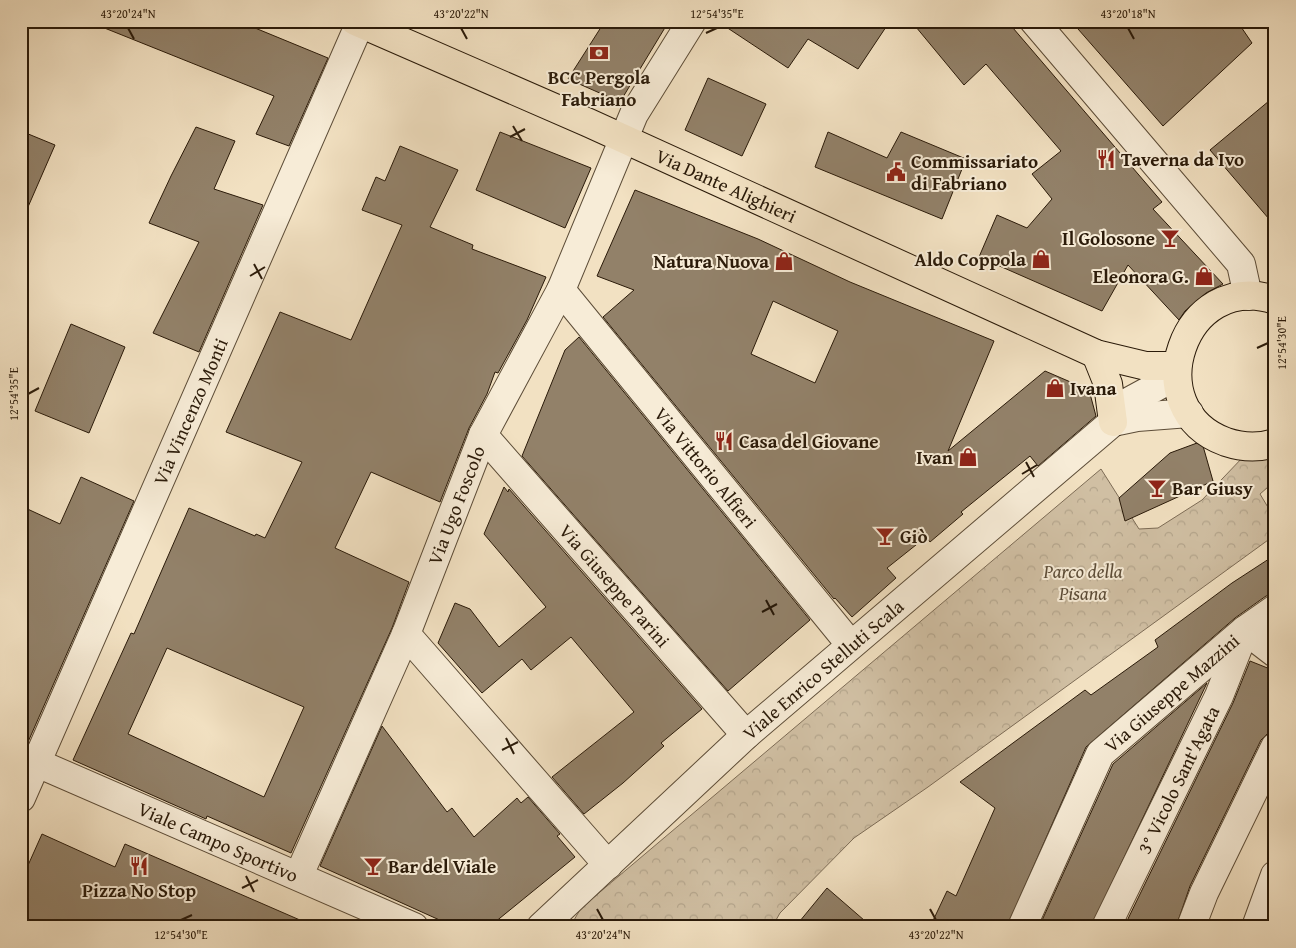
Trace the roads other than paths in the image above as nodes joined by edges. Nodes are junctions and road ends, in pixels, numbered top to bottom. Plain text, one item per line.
1 (692, 21) edge
2 (1034, 21) edge
3 (357, 22) edge
4 (624, 139) junction
5 (561, 290) junction
6 (1267, 296) edge
7 (1096, 354) junction
8 (1179, 362) junction
9 (1189, 413) junction
10 (1113, 422) junction
11 (483, 435) junction
12 (1275, 443) edge
13 (1275, 609) edge
14 (1245, 630) junction
15 (406, 634) junction
16 (850, 644) junction
17 (1275, 653) edge
18 (746, 735) junction
19 (1275, 748) edge
20 (29, 759) edge
21 (21, 798) edge
22 (608, 865) junction
23 (299, 875) junction
24 (1275, 875) edge
25 (414, 927) edge
26 (541, 927) edge
27 (1022, 927) edge
28 (1106, 927) edge
29 (1191, 927) edge
30 (1256, 927) edge

1 - 4 street, Via Ugo Foscolo
2 - 6 street
3 - 4 main road, Via Dante Alighieri
3 - 20 street, Via Vincenzo Monti
4 - 5 street, Via Ugo Foscolo
4 - 7 main road, Via Dante Alighieri
5 - 11 street, Via Ugo Foscolo
5 - 16 street, Via Vittorio Alfieri
6 - 8 main road
7 - 8 main road, Via Dante Alighieri
7 - 10 main road
8 - 9 main road
8 - 10 street, Viale Enrico Stelluti Scala
9 - 10 street, Viale Enrico Stelluti Scala
9 - 12 main road
10 - 16 street, Viale Enrico Stelluti Scala
11 - 15 street, Via Ugo Foscolo
11 - 18 street, Via Giuseppe Parini
13 - 14 street, Via Giuseppe Mazzini
14 - 17 street
14 - 27 street, Via Giuseppe Mazzini
14 - 28 street, 3° Vicolo Sant'Agata
15 - 22 street
15 - 23 street, Via Ugo Foscolo
16 - 18 street, Viale Enrico Stelluti Scala
18 - 22 street, Viale Enrico Stelluti Scala
19 - 29 street
20 - 21 street, Via Vincenzo Monti
20 - 23 street, Viale Campo Sportivo
22 - 26 street, Viale Enrico Stelluti Scala
23 - 25 street, Viale Campo Sportivo
24 - 30 street

